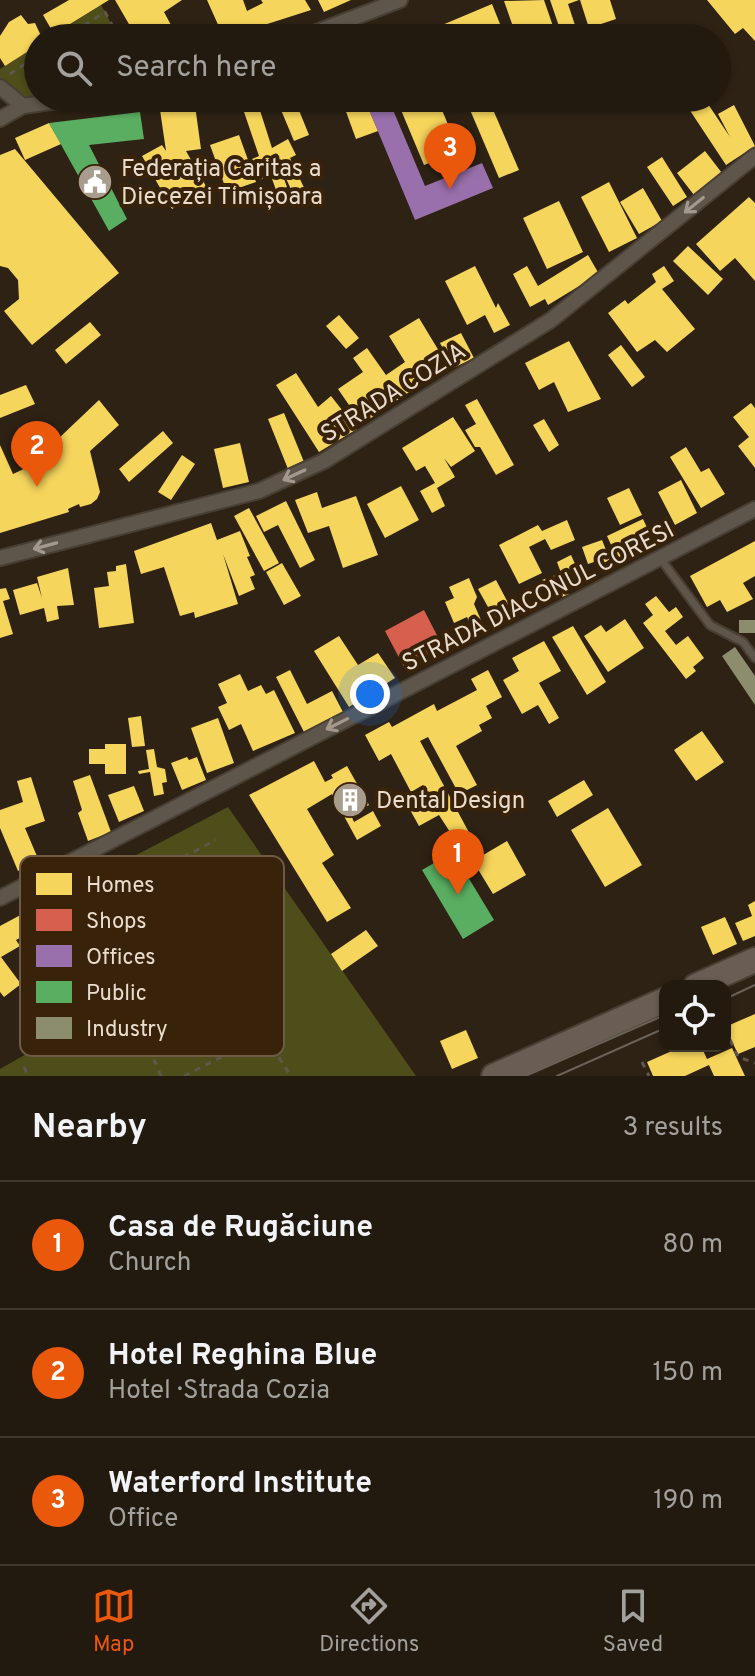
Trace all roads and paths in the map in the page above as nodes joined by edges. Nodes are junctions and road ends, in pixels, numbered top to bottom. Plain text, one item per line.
1 (400, 0) edge
2 (86, 24) edge
3 (111, 24) edge
4 (337, 24) edge
5 (24, 64) edge
6 (0, 80) edge
7 (0, 87) edge
8 (23, 106) joint
9 (0, 119) edge
10 (755, 156) edge
11 (755, 509) edge
12 (0, 558) edge
13 (660, 558) junction
14 (755, 658) edge
15 (216, 840) dead end
16 (82, 856) edge
17 (185, 856) edge
18 (20, 888) edge
19 (0, 898) edge
20 (755, 960) edge
21 (710, 980) edge
22 (659, 1003) edge
23 (731, 1042) edge
24 (152, 1056) edge
25 (224, 1056) edge
26 (278, 1056) edge
27 (642, 1062) dead end
28 (755, 1063) edge
29 (24, 1067) dead end
30 (28, 1076) edge
31 (161, 1076) edge
32 (184, 1076) edge
33 (291, 1076) edge
34 (494, 1076) edge
35 (649, 1076) edge

1 - 4 street
2 - 3 path
5 - 6 path
7 - 8 street
8 - 9 street
10 -> 12 street, STRADA COZIA
11 - 13 street, STRADA DIACONUL CORESI
13 - 14 lane
13 -> 16 street, STRADA DIACONUL CORESI
15 - 17 path
18 -> 19 street, STRADA DIACONUL CORESI
20 - 21 main road
22 - 34 main road
23 - 28 path
24 - 31 path
25 - 32 path
26 - 33 path
27 - 35 path
29 - 30 path

